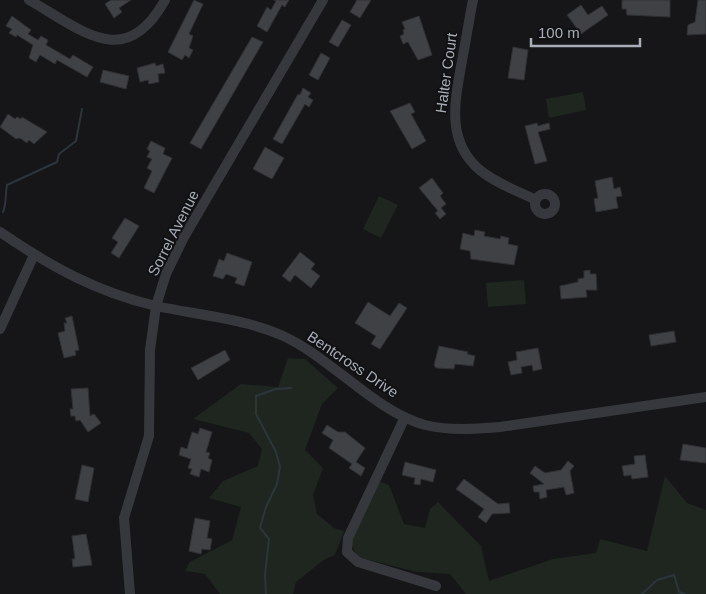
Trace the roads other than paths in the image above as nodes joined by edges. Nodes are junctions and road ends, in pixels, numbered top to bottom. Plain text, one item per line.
1 (29, 0) edge
2 (164, 0) edge
3 (323, 0) edge
4 (473, 0) edge
5 (536, 200) dead end
6 (0, 232) edge
7 (34, 255) junction
8 (156, 306) junction
9 (0, 329) edge
10 (706, 397) edge
11 (405, 417) junction
12 (436, 586) dead end
13 (130, 594) edge

1 - 2 street
3 - 8 street, Sorrel Avenue
4 - 5 street, Halter Court
6 - 7 street, Bentcross Drive
7 - 8 street, Bentcross Drive
7 - 9 street
8 - 11 street, Bentcross Drive
8 - 13 street, Sorrel Avenue
10 - 11 street, Bentcross Drive
11 - 12 street

